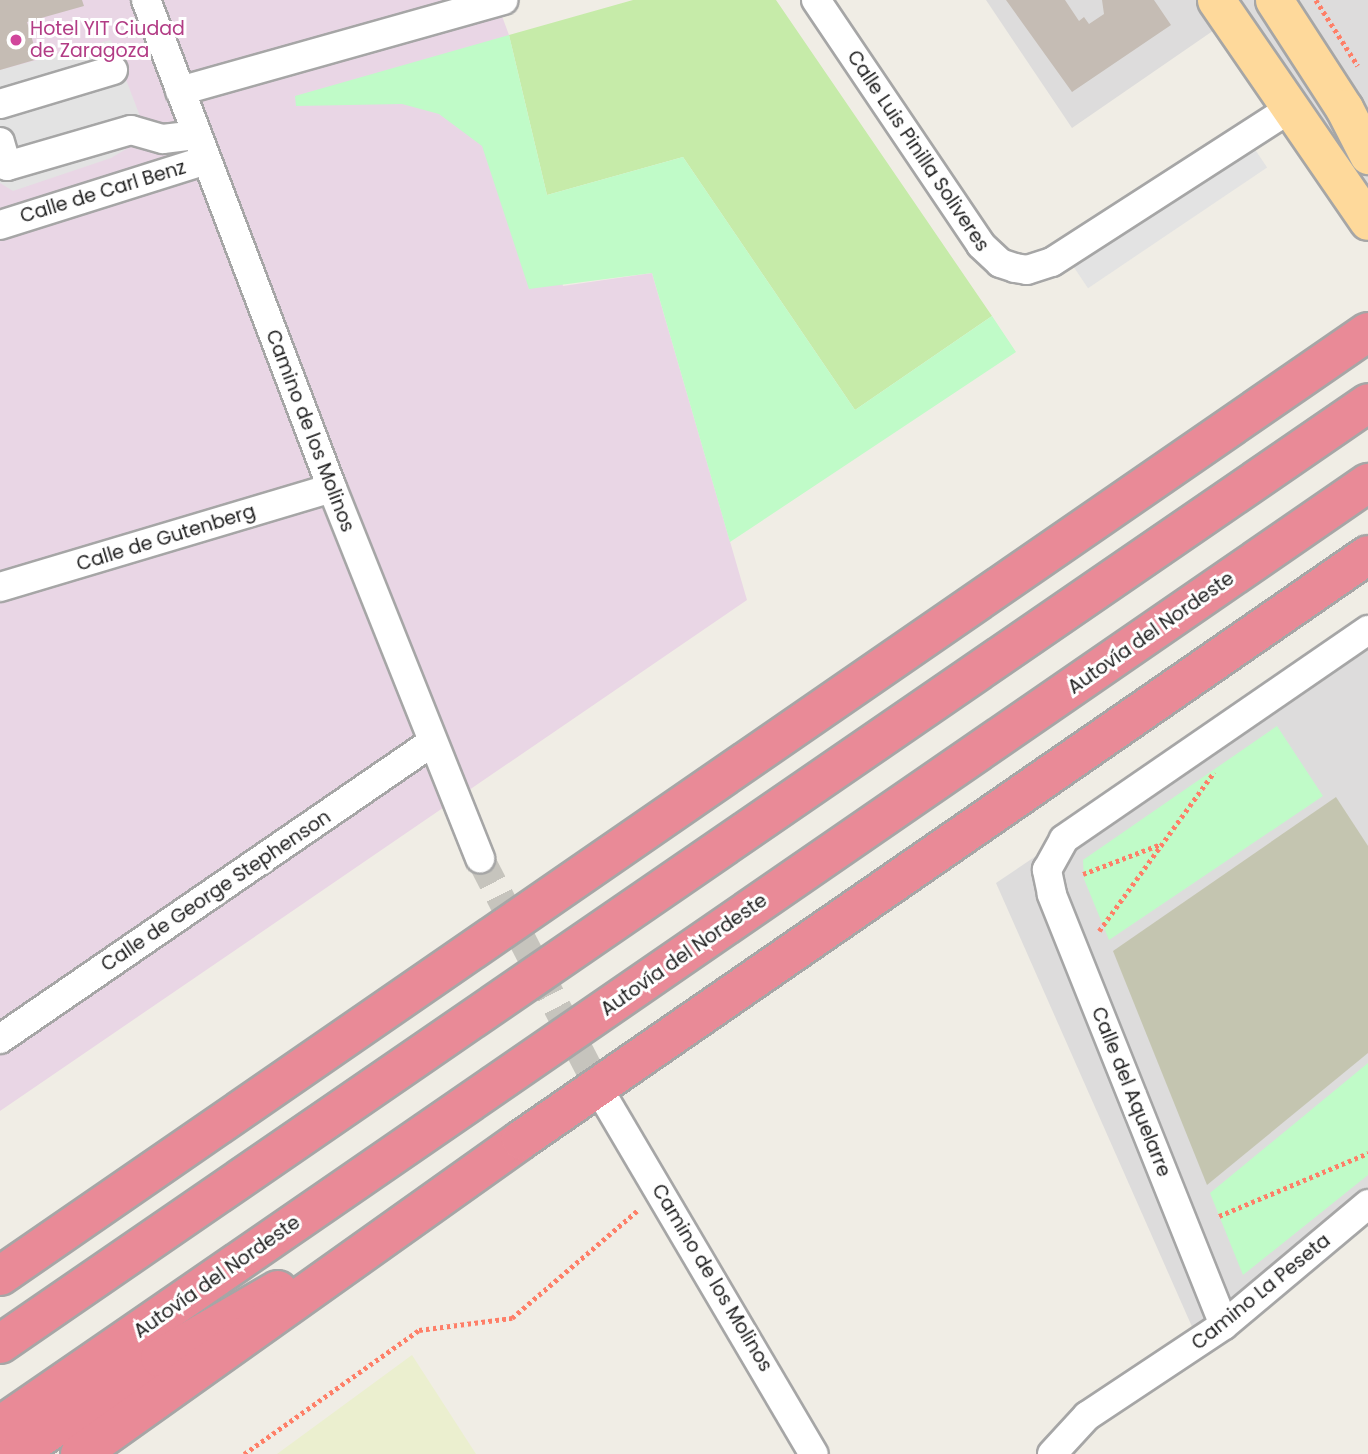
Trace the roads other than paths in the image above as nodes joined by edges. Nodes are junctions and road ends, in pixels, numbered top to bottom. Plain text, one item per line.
1 (146, 0) edge
2 (816, 0) edge
3 (1216, 0) edge
4 (1274, 0) edge
5 (499, 1) edge
6 (113, 70) dead end
7 (180, 91) junction
8 (0, 104) edge
9 (1289, 109) junction
10 (0, 142) edge
11 (202, 148) junction
12 (1368, 155) edge
13 (1368, 221) edge
14 (0, 225) edge
15 (1368, 332) edge
16 (1368, 403) edge
17 (1368, 483) edge
18 (332, 488) junction
19 (1368, 555) edge
20 (0, 587) edge
21 (1368, 629) edge
22 (431, 743) junction
23 (480, 859) tunnel mouth
24 (0, 1039) edge
25 (607, 1103) tunnel mouth
26 (521, 1140) junction
27 (1368, 1204) edge
28 (0, 1276) edge
29 (1224, 1325) junction
30 (0, 1344) edge
31 (0, 1426) edge
32 (15, 1454) edge
33 (80, 1454) edge
34 (814, 1454) edge
35 (1052, 1454) edge

1 - 7 street, Camino de los Molinos
2 - 9 street, Calle Luis Pinilla Soliveres
3 - 9 main road
4 - 12 main road
5 - 7 street
6 - 8 street
7 - 11 street, Camino de los Molinos
9 - 13 main road
10 - 11 street
11 - 14 street, Calle de Carl Benz
11 - 18 street, Camino de los Molinos
15 - 28 highway
16 - 30 highway
17 - 31 highway, Autovía del Nordeste
18 - 20 street, Calle de Gutenberg
18 - 22 street, Camino de los Molinos
19 - 26 highway
21 - 29 street, Calle del Aquelarre
22 - 23 street, Camino de los Molinos
22 - 24 street, Calle de George Stephenson
25 - 34 street, Camino de los Molinos
26 - 32 highway
26 - 33 highway
27 - 29 street, Camino La Peseta
29 - 35 street, Camino La Peseta

